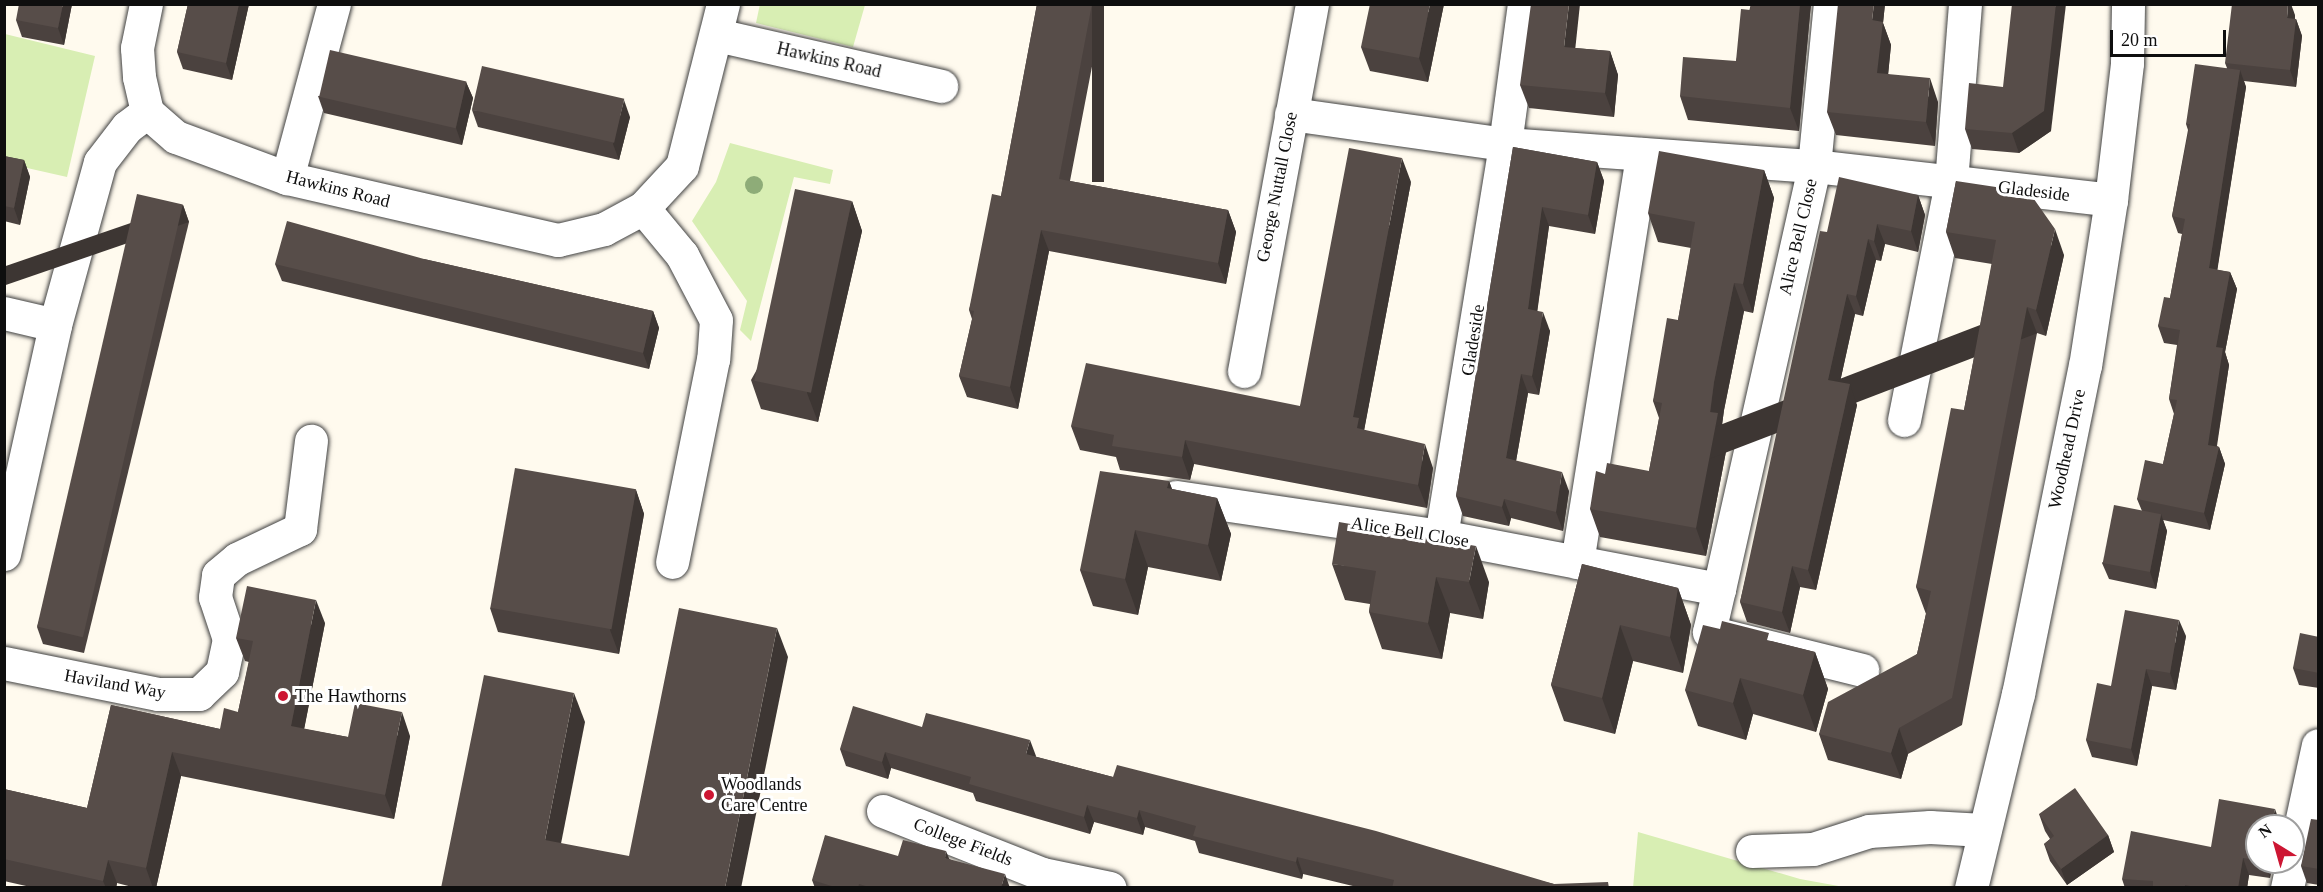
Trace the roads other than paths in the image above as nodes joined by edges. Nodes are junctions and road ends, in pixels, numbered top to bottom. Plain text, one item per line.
1 (146, 4) edge
2 (334, 4) edge
3 (1312, 4) edge
4 (1524, 4) edge
5 (1830, 4) edge
6 (1965, 4) edge
7 (2128, 4) edge
8 (720, 20) edge
9 (941, 86) dead end
10 (147, 112) junction
11 (1291, 114) junction
12 (1505, 144) junction
13 (1642, 154) junction
14 (1814, 166) junction
15 (287, 178) junction
16 (1951, 182) junction
17 (2110, 200) junction
18 (643, 208) junction
19 (4, 313) edge
20 (55, 325) junction
21 (1244, 370) dead end
22 (1904, 420) dead end
23 (311, 441) dead end
24 (1147, 493) edge
25 (1441, 536) junction
26 (4, 554) edge
27 (672, 562) dead end
28 (1577, 562) junction
29 (1719, 589) junction
30 (4, 663) edge
31 (1862, 670) dead end
32 (2319, 745) edge
33 (883, 811) dead end
34 (1983, 830) junction
35 (1752, 851) dead end
36 (1040, 881) edge
37 (1110, 888) edge
38 (1971, 888) edge
39 (2288, 888) edge

1 - 10 street
2 - 15 street
3 - 11 street, George Nuttall Close
4 - 12 street, Gladeside
5 - 14 street
6 - 16 street
7 - 17 street, Woodhead Drive
8 - 9 street, Hawkins Road
8 - 18 street, Hawkins Road
10 - 15 street, Hawkins Road
10 - 20 street
11 - 12 street, Gladeside
11 - 21 street, George Nuttall Close
12 - 13 street, Gladeside
12 - 25 street, Gladeside
13 - 14 street, Gladeside
13 - 28 street
14 - 16 street, Gladeside
14 - 29 street, Alice Bell Close
15 - 18 street, Hawkins Road
16 - 17 street, Gladeside
16 - 22 street
17 - 34 street, Woodhead Drive
18 - 27 street
19 - 20 street
20 - 26 street
23 - 30 street, Haviland Way
24 - 25 street, Alice Bell Close
25 - 28 street, Alice Bell Close
28 - 29 street, Alice Bell Close
29 - 31 street, Alice Bell Close
32 - 39 street
33 - 36 street, College Fields
34 - 35 street
34 - 38 street, Woodhead Drive
36 - 37 street, College Fields

